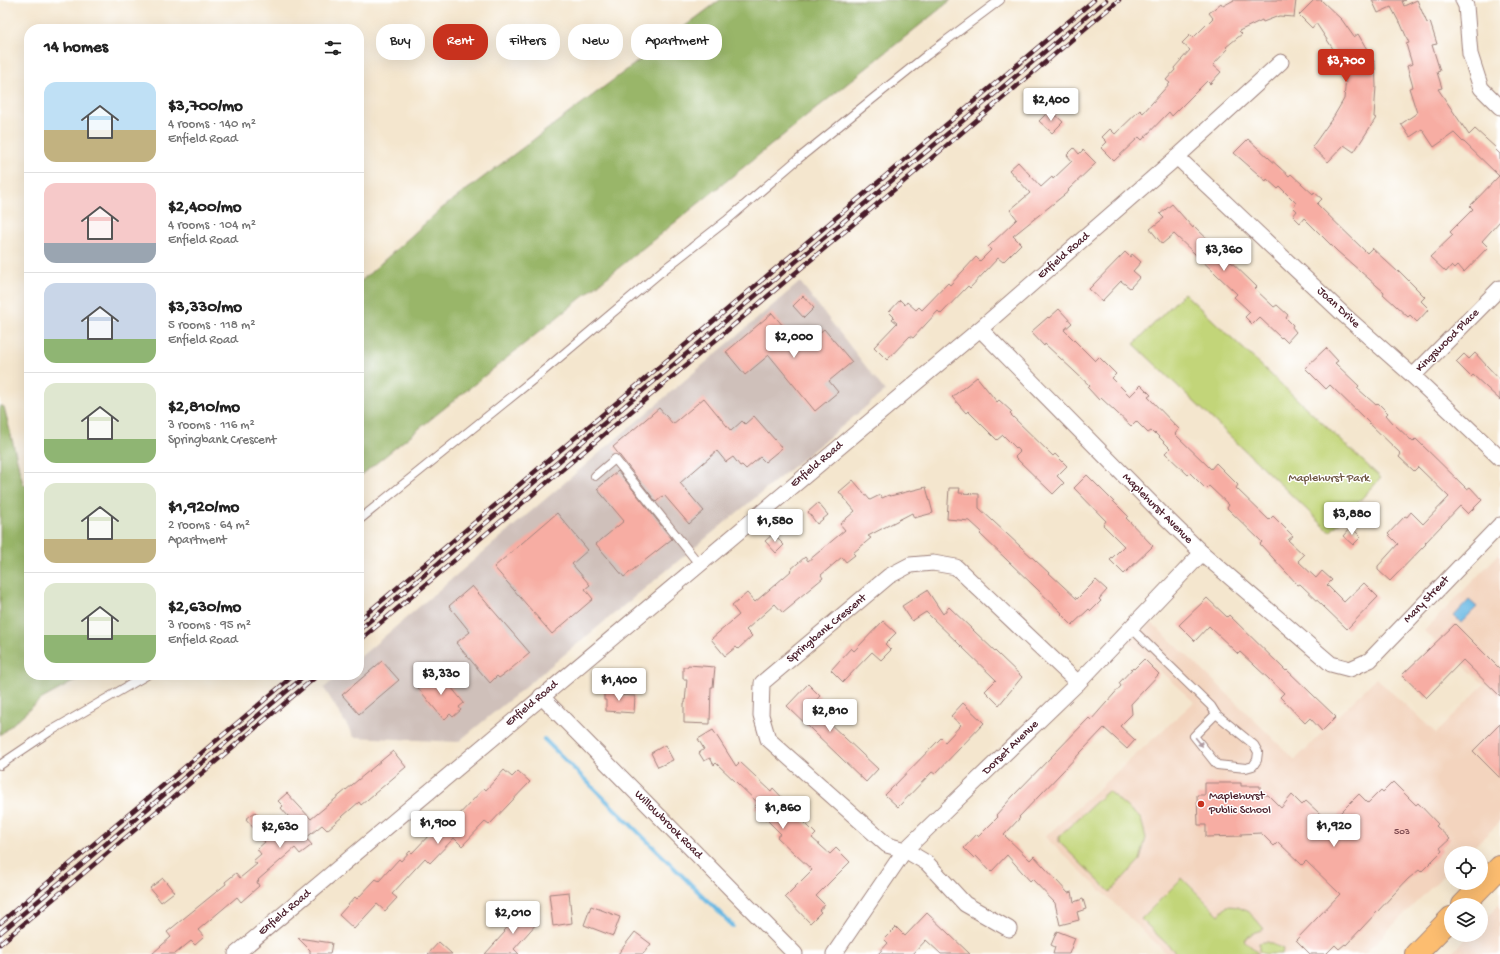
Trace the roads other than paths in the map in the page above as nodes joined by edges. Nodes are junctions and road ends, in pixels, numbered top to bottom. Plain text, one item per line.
1 (1000, 0) edge
2 (1462, 0) edge
3 (1281, 62) dead end
4 (1500, 107) edge
5 (1177, 157) junction
6 (1500, 288) edge
7 (980, 329) junction
8 (1413, 376) junction
9 (1500, 458) edge
10 (595, 476) dead end
11 (364, 516) edge
12 (1500, 525) edge
13 (1202, 552) junction
14 (699, 564) junction
15 (1130, 627) junction
16 (1350, 669) joint
17 (138, 680) edge
18 (1078, 683) junction
19 (541, 696) junction
20 (1216, 714) junction
21 (0, 765) edge
22 (905, 850) junction
23 (1500, 867) edge
24 (1470, 898) edge
25 (1444, 925) edge
26 (1009, 929) dead end
27 (236, 954) edge
28 (795, 954) edge
29 (834, 954) edge
30 (1416, 954) edge

1 - 11 lane
2 - 4 street
3 - 5 street, Enfield Road
5 - 7 street, Enfield Road
5 - 8 street, Joan Drive
6 - 8 street, Kingswood Place
7 - 13 street, Maplehurst Avenue
7 - 14 street, Enfield Road
8 - 9 street, Joan Drive
10 - 14 lane
12 - 16 street, Mary Street
13 - 15 street, Dorset Avenue
13 - 16 street, Maplehurst Avenue
14 - 19 street, Enfield Road
15 - 18 street, Dorset Avenue
15 - 20 lane
17 - 21 lane
18 - 22 street, Dorset Avenue
18 - 22 street, Springbank Crescent
19 - 27 street, Enfield Road
19 - 28 street, Willowbrook Road
20 -> 20 lane
22 - 26 street, Springbank Crescent
22 - 29 street, Dorset Avenue
23 - 24 main road
25 - 30 main road

